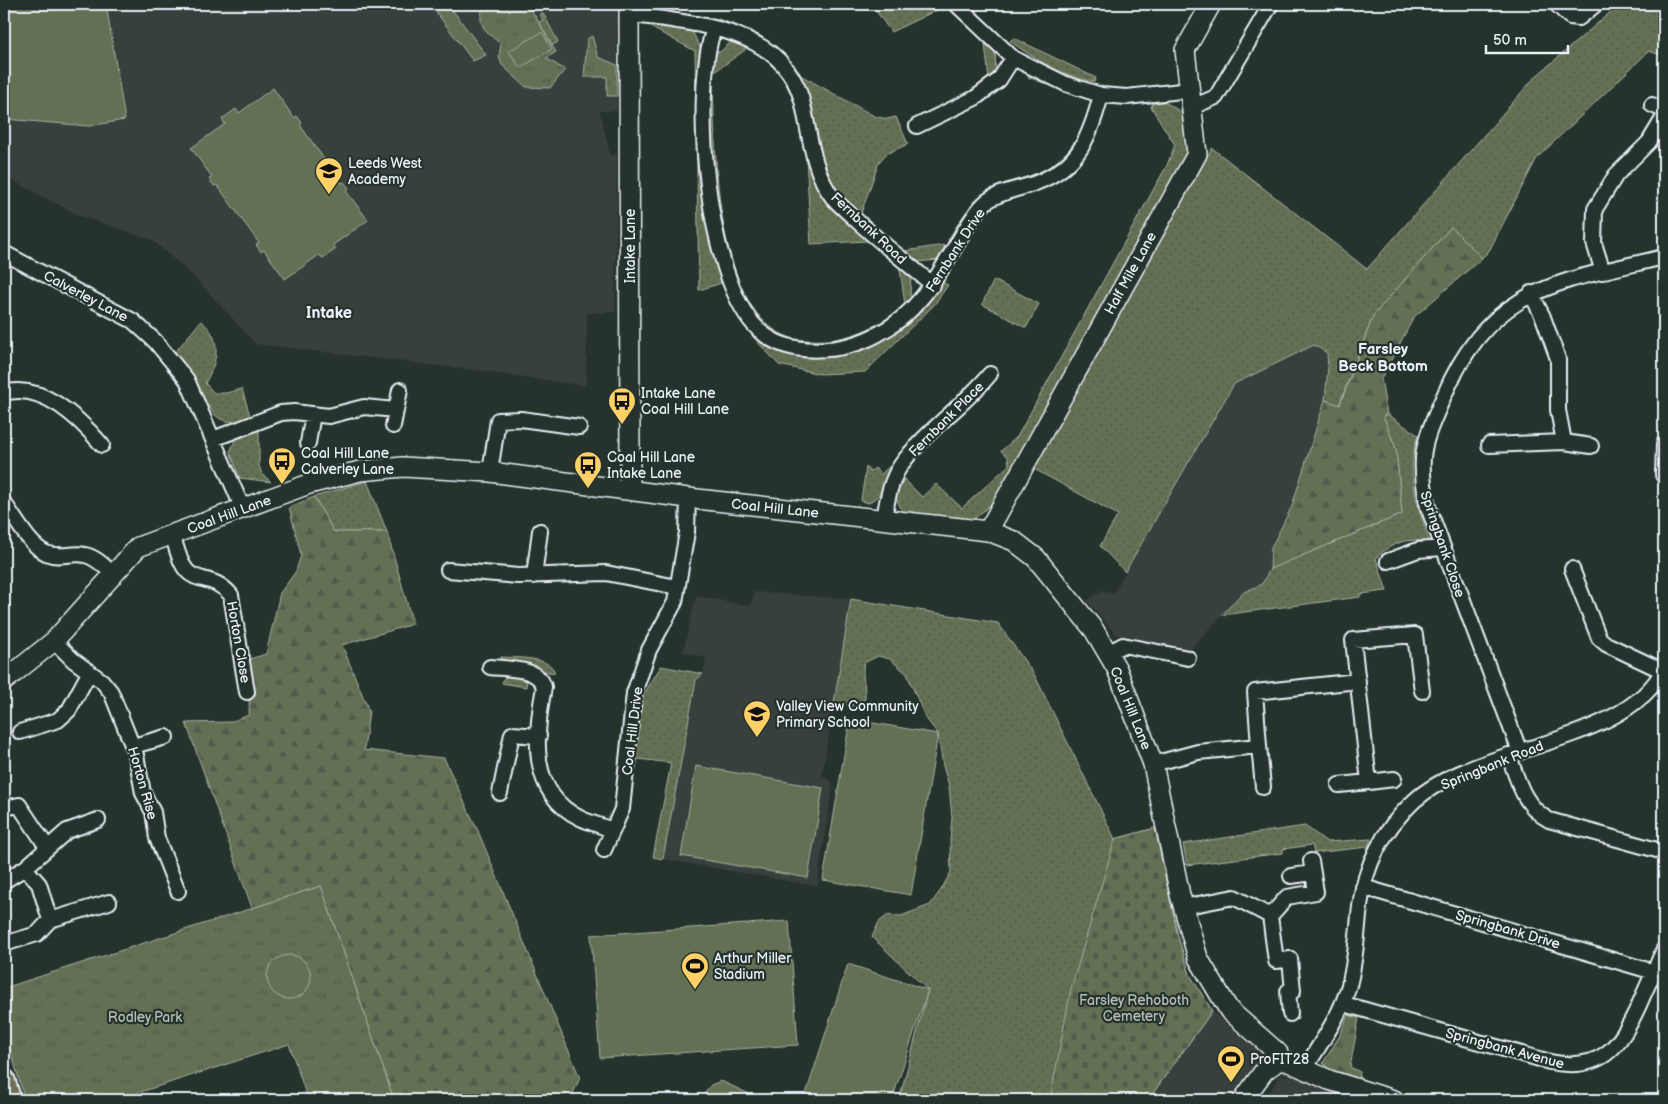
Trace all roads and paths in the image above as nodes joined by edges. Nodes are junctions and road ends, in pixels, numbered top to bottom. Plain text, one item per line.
1 (956, 4) edge
2 (1211, 4) edge
3 (1271, 4) edge
4 (1556, 4) edge
5 (1596, 4) edge
6 (629, 9) edge
7 (714, 28) junction
8 (1013, 58) junction
9 (1102, 95) junction
10 (1191, 98) junction
11 (1664, 117) edge
12 (918, 126) dead end
13 (4, 253) edge
14 (1664, 257) edge
15 (1603, 272) junction
16 (934, 285) junction
17 (1531, 294) junction
18 (990, 374) dead end
19 (400, 390) dead end
20 (4, 393) edge
21 (396, 410) junction
22 (313, 414) junction
23 (393, 426) dead end
24 (579, 427) dead end
25 (213, 439) junction
26 (1564, 442) junction
27 (308, 443) dead end
28 (1664, 444) edge
29 (102, 445) dead end
30 (1489, 445) dead end
31 (1591, 446) dead end
32 (490, 472) junction
33 (1663, 475) dead end
34 (630, 489) junction
35 (688, 498) junction
36 (4, 503) edge
37 (243, 508) junction
38 (884, 519) junction
39 (540, 531) dead end
40 (988, 531) junction
41 (172, 534) junction
42 (1442, 548) junction
43 (1388, 561) dead end
44 (1572, 569) dead end
45 (448, 570) dead end
46 (113, 574) junction
47 (534, 576) junction
48 (677, 587) junction
49 (54, 641) junction
50 (1108, 654) junction
51 (1188, 658) dead end
52 (490, 666) dead end
53 (1664, 669) edge
54 (89, 673) junction
55 (4, 681) edge
56 (1358, 681) junction
57 (1422, 691) dead end
58 (247, 692) dead end
59 (20, 732) dead end
60 (539, 736) junction
61 (166, 737) dead end
62 (133, 746) junction
63 (1259, 746) junction
64 (1514, 754) junction
65 (1153, 764) junction
66 (1394, 779) dead end
67 (1369, 782) junction
68 (1339, 785) dead end
69 (1263, 787) dead end
70 (500, 793) dead end
71 (4, 808) edge
72 (98, 820) dead end
73 (613, 830) junction
74 (47, 847) junction
75 (604, 850) dead end
76 (1664, 852) edge
77 (24, 868) junction
78 (1291, 876) dead end
79 (4, 881) edge
80 (1363, 887) junction
81 (178, 891) dead end
82 (109, 902) dead end
83 (1182, 907) junction
84 (1270, 916) junction
85 (50, 920) junction
86 (4, 944) edge
87 (1664, 949) edge
88 (1654, 972) junction
89 (1344, 1004) junction
90 (1290, 1014) dead end
91 (1279, 1060) junction
92 (1305, 1069) junction
93 (4, 1080) edge
94 (10, 1100) edge
95 (1243, 1100) edge
96 (1394, 1100) edge

1 - 8 street
2 - 10 street, Half Mile Lane
3 - 10 street
4 - 5 street
6 - 7 street, Fernbank Road
6 - 34 street, Intake Lane
7 - 16 street, Fernbank Road
7 - 16 street, Fernbank Drive
8 - 9 street
8 - 12 street
9 - 10 street
9 - 16 street, Fernbank Drive
10 - 40 street, Half Mile Lane
11 - 15 street
13 - 25 street, Calverley Lane
14 - 15 street, Springbank Close
15 - 17 street, Springbank Close
17 - 26 street
17 - 42 street, Springbank Close
18 - 38 street, Fernbank Place
19 - 21 street
20 - 29 street
21 - 22 street
21 - 23 street
22 - 25 street
22 - 27 street
24 - 32 street
25 - 37 street, Calverley Lane
26 - 30 street
26 - 31 street
28 - 33 street
32 - 34 street, Coal Hill Lane
32 - 37 street, Coal Hill Lane
34 - 35 street, Coal Hill Lane
35 - 38 street, Coal Hill Lane
35 - 48 street, Coal Hill Drive
36 - 46 street
37 - 41 street, Coal Hill Lane
38 - 40 street, Coal Hill Lane
39 - 47 street
40 - 50 street, Coal Hill Lane
41 - 46 street, Coal Hill Lane
41 - 58 street, Horton Close
42 - 43 street
42 - 64 street, Springbank Close
44 - 53 street
45 - 47 street
46 - 49 street, Coal Hill Lane
47 - 48 street
48 - 73 street, Coal Hill Drive
49 - 54 street, Horton Rise
49 - 55 street, Coal Hill Lane
50 - 51 street
50 - 65 street, Coal Hill Lane
52 - 60 street
53 - 64 street, Springbank Road
54 - 59 street
54 - 62 street, Horton Rise
56 - 57 street
56 - 63 street
56 - 67 street
60 - 70 street
60 - 73 street
61 - 62 street
62 - 81 street, Horton Rise
63 - 65 street
63 - 69 street
64 - 76 street, Springbank Close
64 - 80 street, Springbank Road
65 - 83 street, Coal Hill Lane
66 - 67 street
67 - 68 street
71 - 74 street
72 - 74 street
73 - 75 street, Coal Hill Drive
74 - 77 street
77 - 79 street
77 - 85 street
78 - 84 street
80 - 88 street, Springbank Drive
80 - 89 street, Springbank Road
82 - 85 street
83 - 84 street
83 - 91 street, Coal Hill Lane
84 - 90 street
85 - 86 street
87 - 88 street, Springbank Avenue
88 - 89 street, Springbank Avenue
89 - 92 street, Springbank Road
91 - 92 street
91 - 95 street
92 - 96 street
93 - 94 main road

